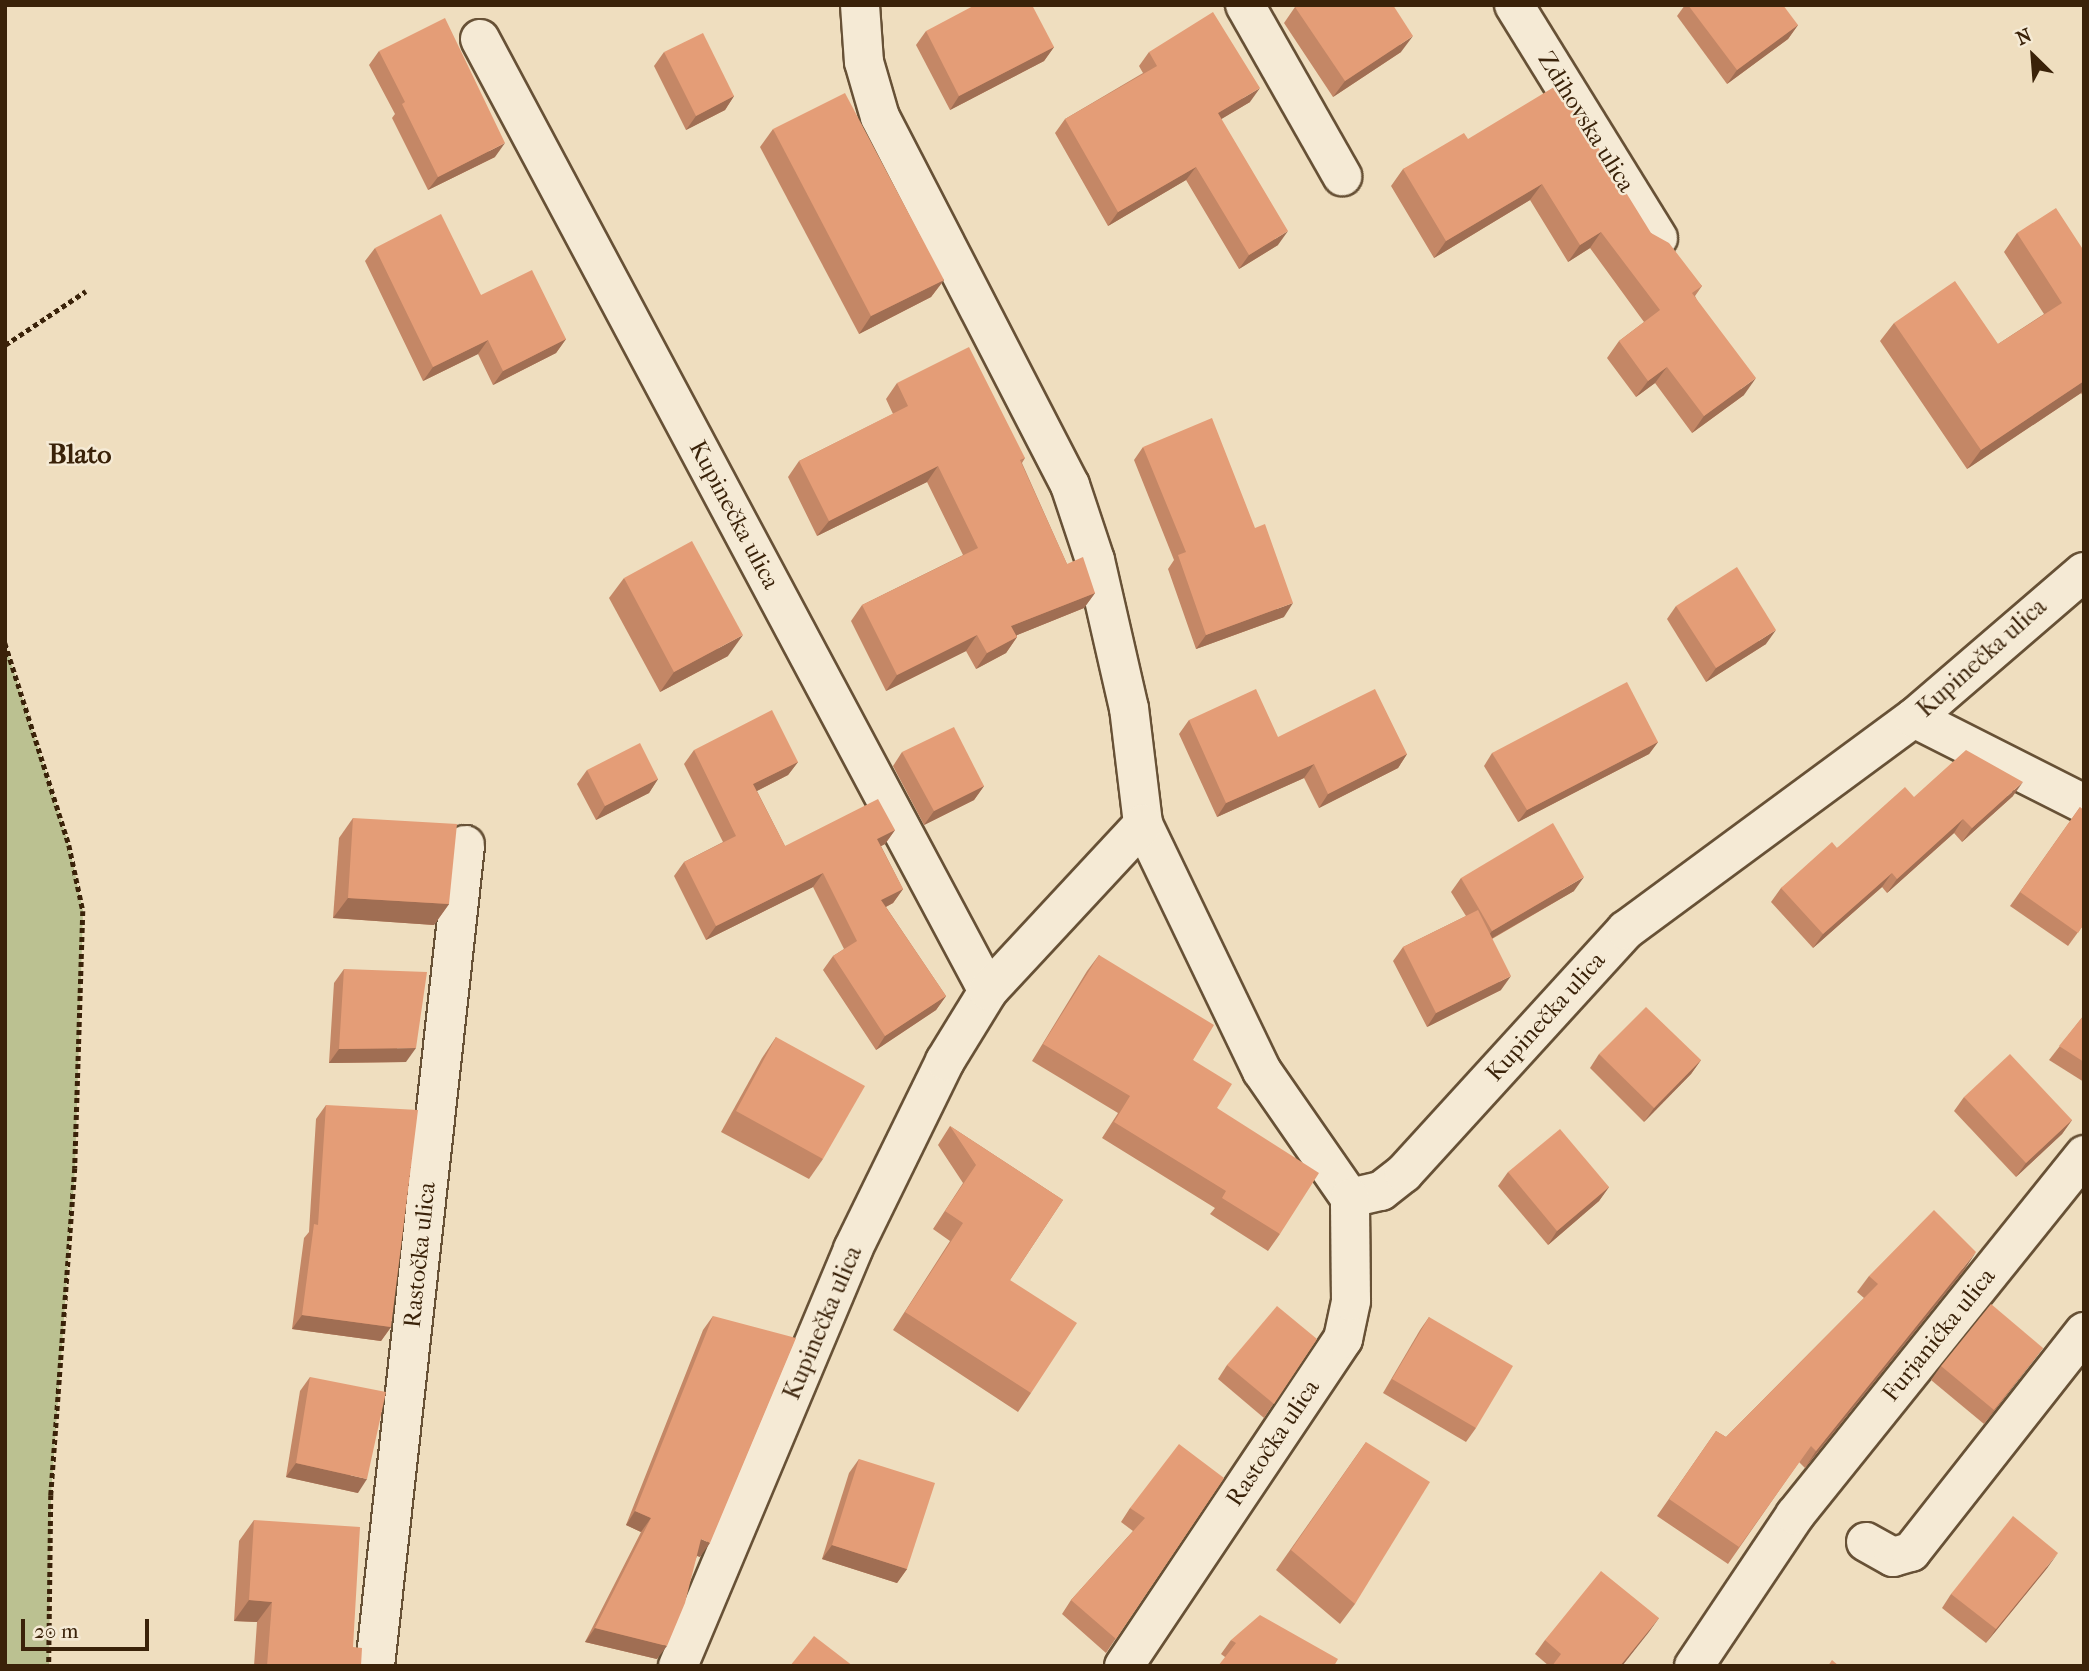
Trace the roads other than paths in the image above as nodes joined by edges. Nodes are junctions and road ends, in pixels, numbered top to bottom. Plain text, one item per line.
1 (860, 5) edge
2 (1245, 5) edge
3 (1514, 5) edge
4 (480, 39) dead end
5 (1342, 177) dead end
6 (1658, 238) edge
7 (2084, 572) edge
8 (1914, 718) junction
9 (2084, 804) edge
10 (1143, 824) junction
11 (465, 845) dead end
12 (988, 991) junction
13 (2084, 1155) edge
14 (1350, 1198) junction
15 (2084, 1332) edge
16 (1866, 1542) dead end
17 (375, 1666) edge
18 (678, 1666) edge
19 (1124, 1666) edge
20 (1694, 1666) edge

1 - 10 street
2 - 5 street
3 - 6 street, Zdihovska ulica
4 - 12 street, Kupinečka ulica
7 - 8 street, Kupinečka ulica
8 - 9 street
8 - 14 street, Kupinečka ulica
10 - 12 street, Kupinečka ulica
10 - 14 street
11 - 17 street, Rastočka ulica
12 - 18 street, Kupinečka ulica
13 - 20 street, Furjanićka ulica
14 - 19 street, Rastočka ulica
15 - 16 street

